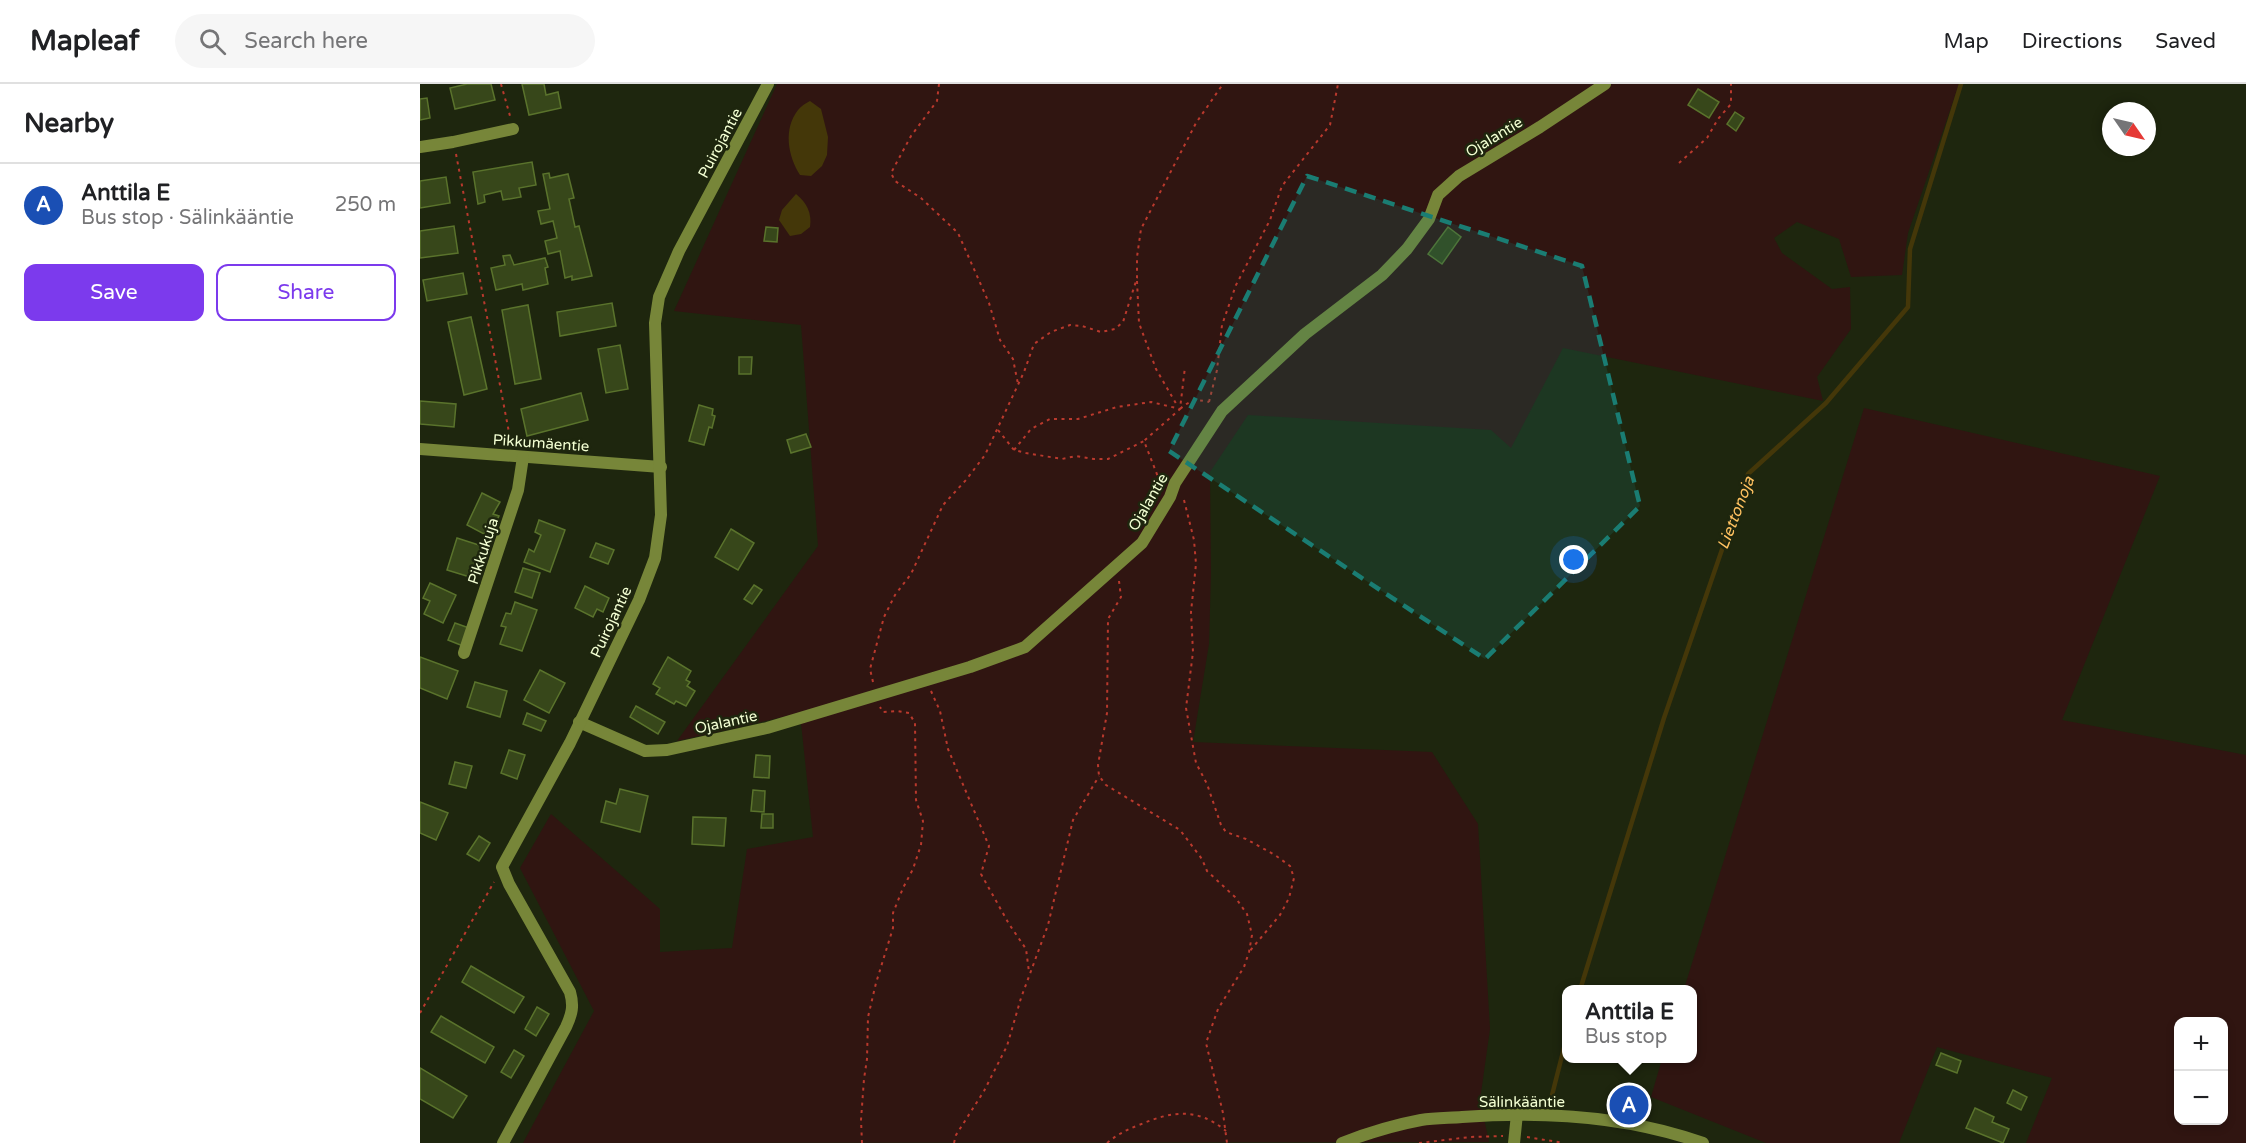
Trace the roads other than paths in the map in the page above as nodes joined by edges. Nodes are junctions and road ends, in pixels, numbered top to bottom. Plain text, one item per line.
1 (768, 84) edge
2 (1605, 84) edge
3 (513, 129) road end
4 (420, 147) edge
5 (420, 449) edge
6 (518, 456) junction
7 (661, 467) junction
8 (464, 653) dead end
9 (579, 723) junction
10 (1517, 1114) junction
11 (1514, 1139) edge
12 (1686, 1140) edge
13 (502, 1143) edge
14 (1342, 1143) edge
15 (1703, 1143) edge

1 - 7 street, Puirojantie
2 - 9 street, Ojalantie
3 - 4 street
5 - 6 street, Pikkumäentie
6 - 7 street, Pikkumäentie
6 - 8 street, Pikkukuja
7 - 9 street, Puirojantie
9 - 13 street, Puirojantie
10 - 11 street
10 - 12 street, Sälinkääntie
10 - 14 street, Sälinkääntie
12 - 15 street, Sälinkääntie

